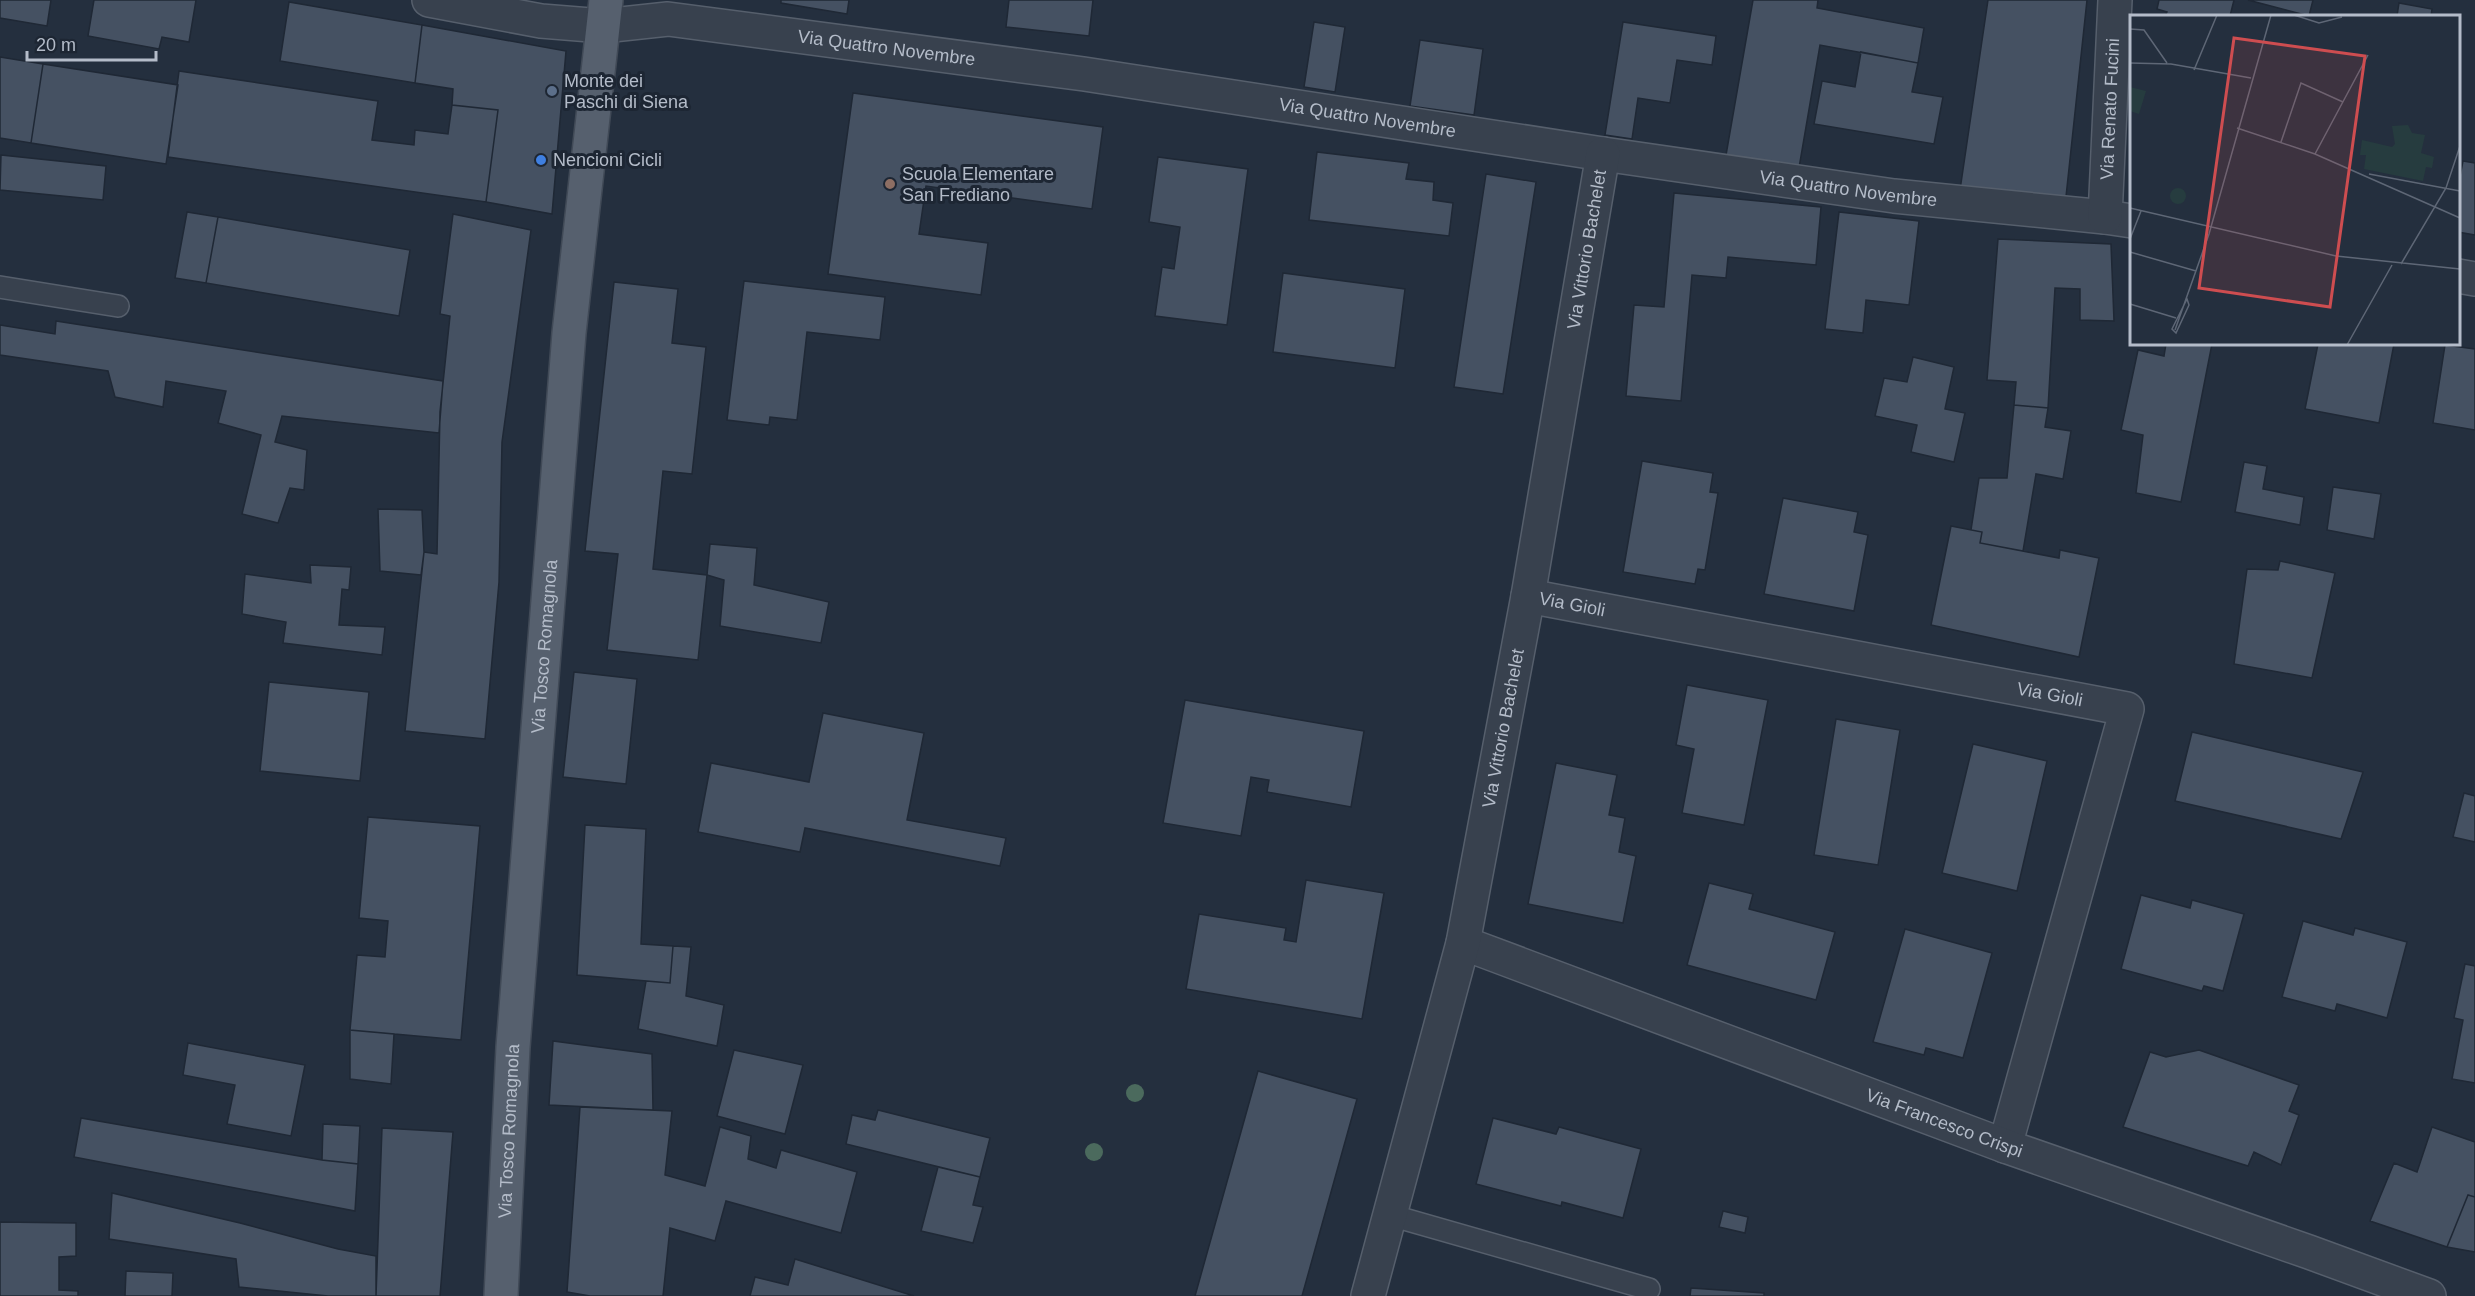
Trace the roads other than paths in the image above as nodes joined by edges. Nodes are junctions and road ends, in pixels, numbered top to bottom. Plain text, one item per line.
1 (429, 0) edge
2 (2115, 0) edge
3 (605, 13) edge
4 (1603, 154) junction
5 (2118, 219) edge
6 (2460, 276) edge
7 (2475, 279) edge
8 (0, 287) edge
9 (118, 306) dead end
10 (1528, 596) junction
11 (1463, 943) junction
12 (2005, 1146) junction
13 (1390, 1215) junction
14 (1649, 1289) dead end
15 (501, 1296) edge
16 (1368, 1296) edge
17 (2429, 1296) edge

1 - 3 street, Via Quattro Novembre
2 - 5 street, Via Renato Fucini
3 - 4 street, Via Quattro Novembre
3 - 15 main road, Via Tosco Romagnola
4 - 5 street, Via Quattro Novembre
4 - 10 street, Via Vittorio Bachelet
6 - 7 street
8 - 9 lane
10 - 11 street, Via Vittorio Bachelet
10 - 12 street, Via Gioli
11 - 12 street, Via Francesco Crispi
11 - 13 street, Via Vittorio Bachelet
12 - 17 street, Via Francesco Crispi
13 - 14 lane
13 - 16 street, Via Vittorio Bachelet

